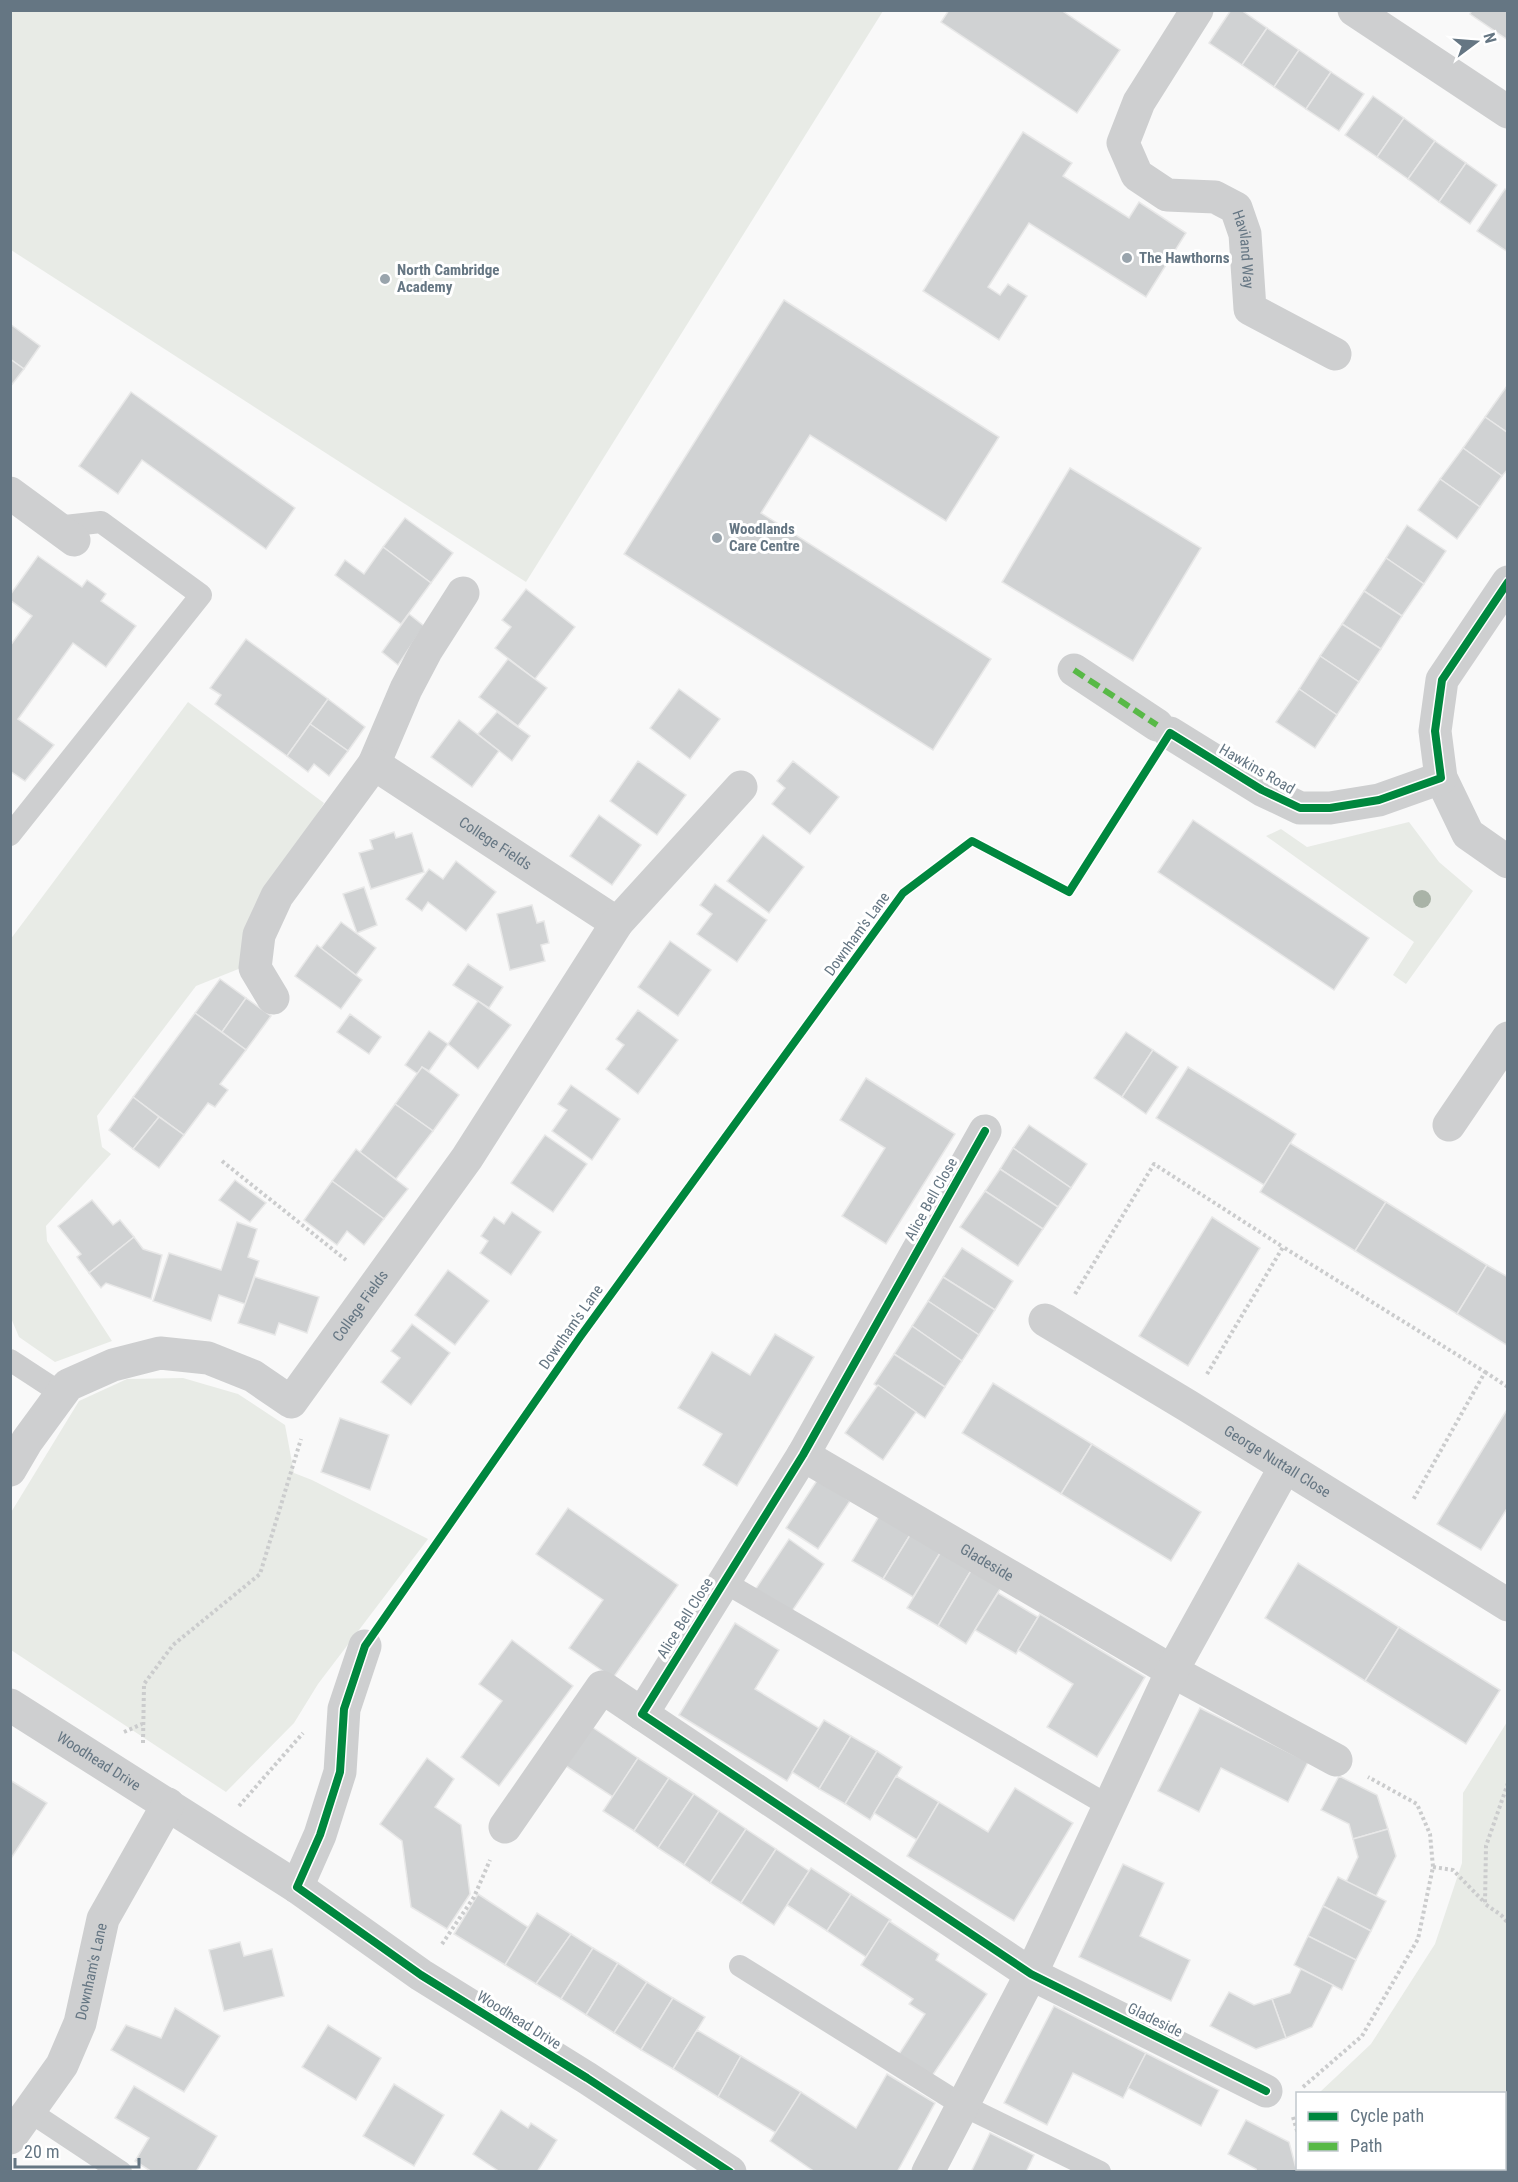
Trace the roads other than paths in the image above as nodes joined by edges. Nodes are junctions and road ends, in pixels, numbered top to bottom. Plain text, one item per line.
1 (1197, 10) edge
2 (1354, 10) edge
3 (1508, 112) edge
4 (1335, 354) dead end
5 (10, 493) edge
6 (65, 534) joint
7 (1508, 582) edge
8 (463, 592) dead end
9 (1074, 670) dead end
10 (374, 764) junction
11 (1441, 778) junction
12 (741, 787) dead end
13 (10, 835) edge
14 (1508, 862) edge
15 (617, 923) junction
16 (273, 998) dead end
17 (1508, 1038) edge
18 (1449, 1125) dead end
19 (985, 1131) dead end
20 (1050, 1323) road end
21 (10, 1360) edge
22 (62, 1394) junction
23 (803, 1455) junction
24 (1285, 1467) junction
25 (10, 1470) edge
26 (724, 1582) junction
27 (1508, 1605) edge
28 (365, 1646) dead end
29 (1172, 1671) junction
30 (10, 1705) edge
31 (642, 1714) junction
32 (1336, 1760) road end
33 (156, 1796) junction
34 (1109, 1806) junction
35 (505, 1827) road end
36 (297, 1887) junction
37 (740, 1966) dead end
38 (1031, 1974) junction
39 (1281, 2092) road end
40 (962, 2105) junction
41 (29, 2111) junction
42 (10, 2138) edge
43 (121, 2172) edge
44 (730, 2172) edge
45 (928, 2172) edge
46 (1100, 2172) edge

1 - 4 street, Haviland Way
2 - 3 street
5 - 6 street
6 - 13 lane
7 - 11 street
8 - 10 street
9 - 11 street, Hawkins Road
10 - 15 street, College Fields
10 - 16 street
11 - 14 street
12 - 15 street, College Fields
15 - 22 street, College Fields
17 - 18 street
19 - 23 street, Alice Bell Close
20 - 24 street, George Nuttall Close
21 - 22 lane
22 - 25 street
23 - 26 street, Alice Bell Close
23 - 29 street, Gladeside
24 - 27 street, George Nuttall Close
24 - 29 street
26 - 31 street, Alice Bell Close
26 - 34 lane
28 - 36 street
29 - 32 street, Gladeside
29 - 34 street
30 - 33 street, Woodhead Drive
31 - 35 street
31 - 38 street
33 - 36 street, Woodhead Drive
33 - 41 street, Downham's Lane
34 - 38 street
36 - 44 street, Woodhead Drive
37 - 40 lane
38 - 39 street, Gladeside
38 - 40 street
40 - 45 street
40 - 46 lane
41 - 42 street, Downham's Lane
41 - 43 lane

